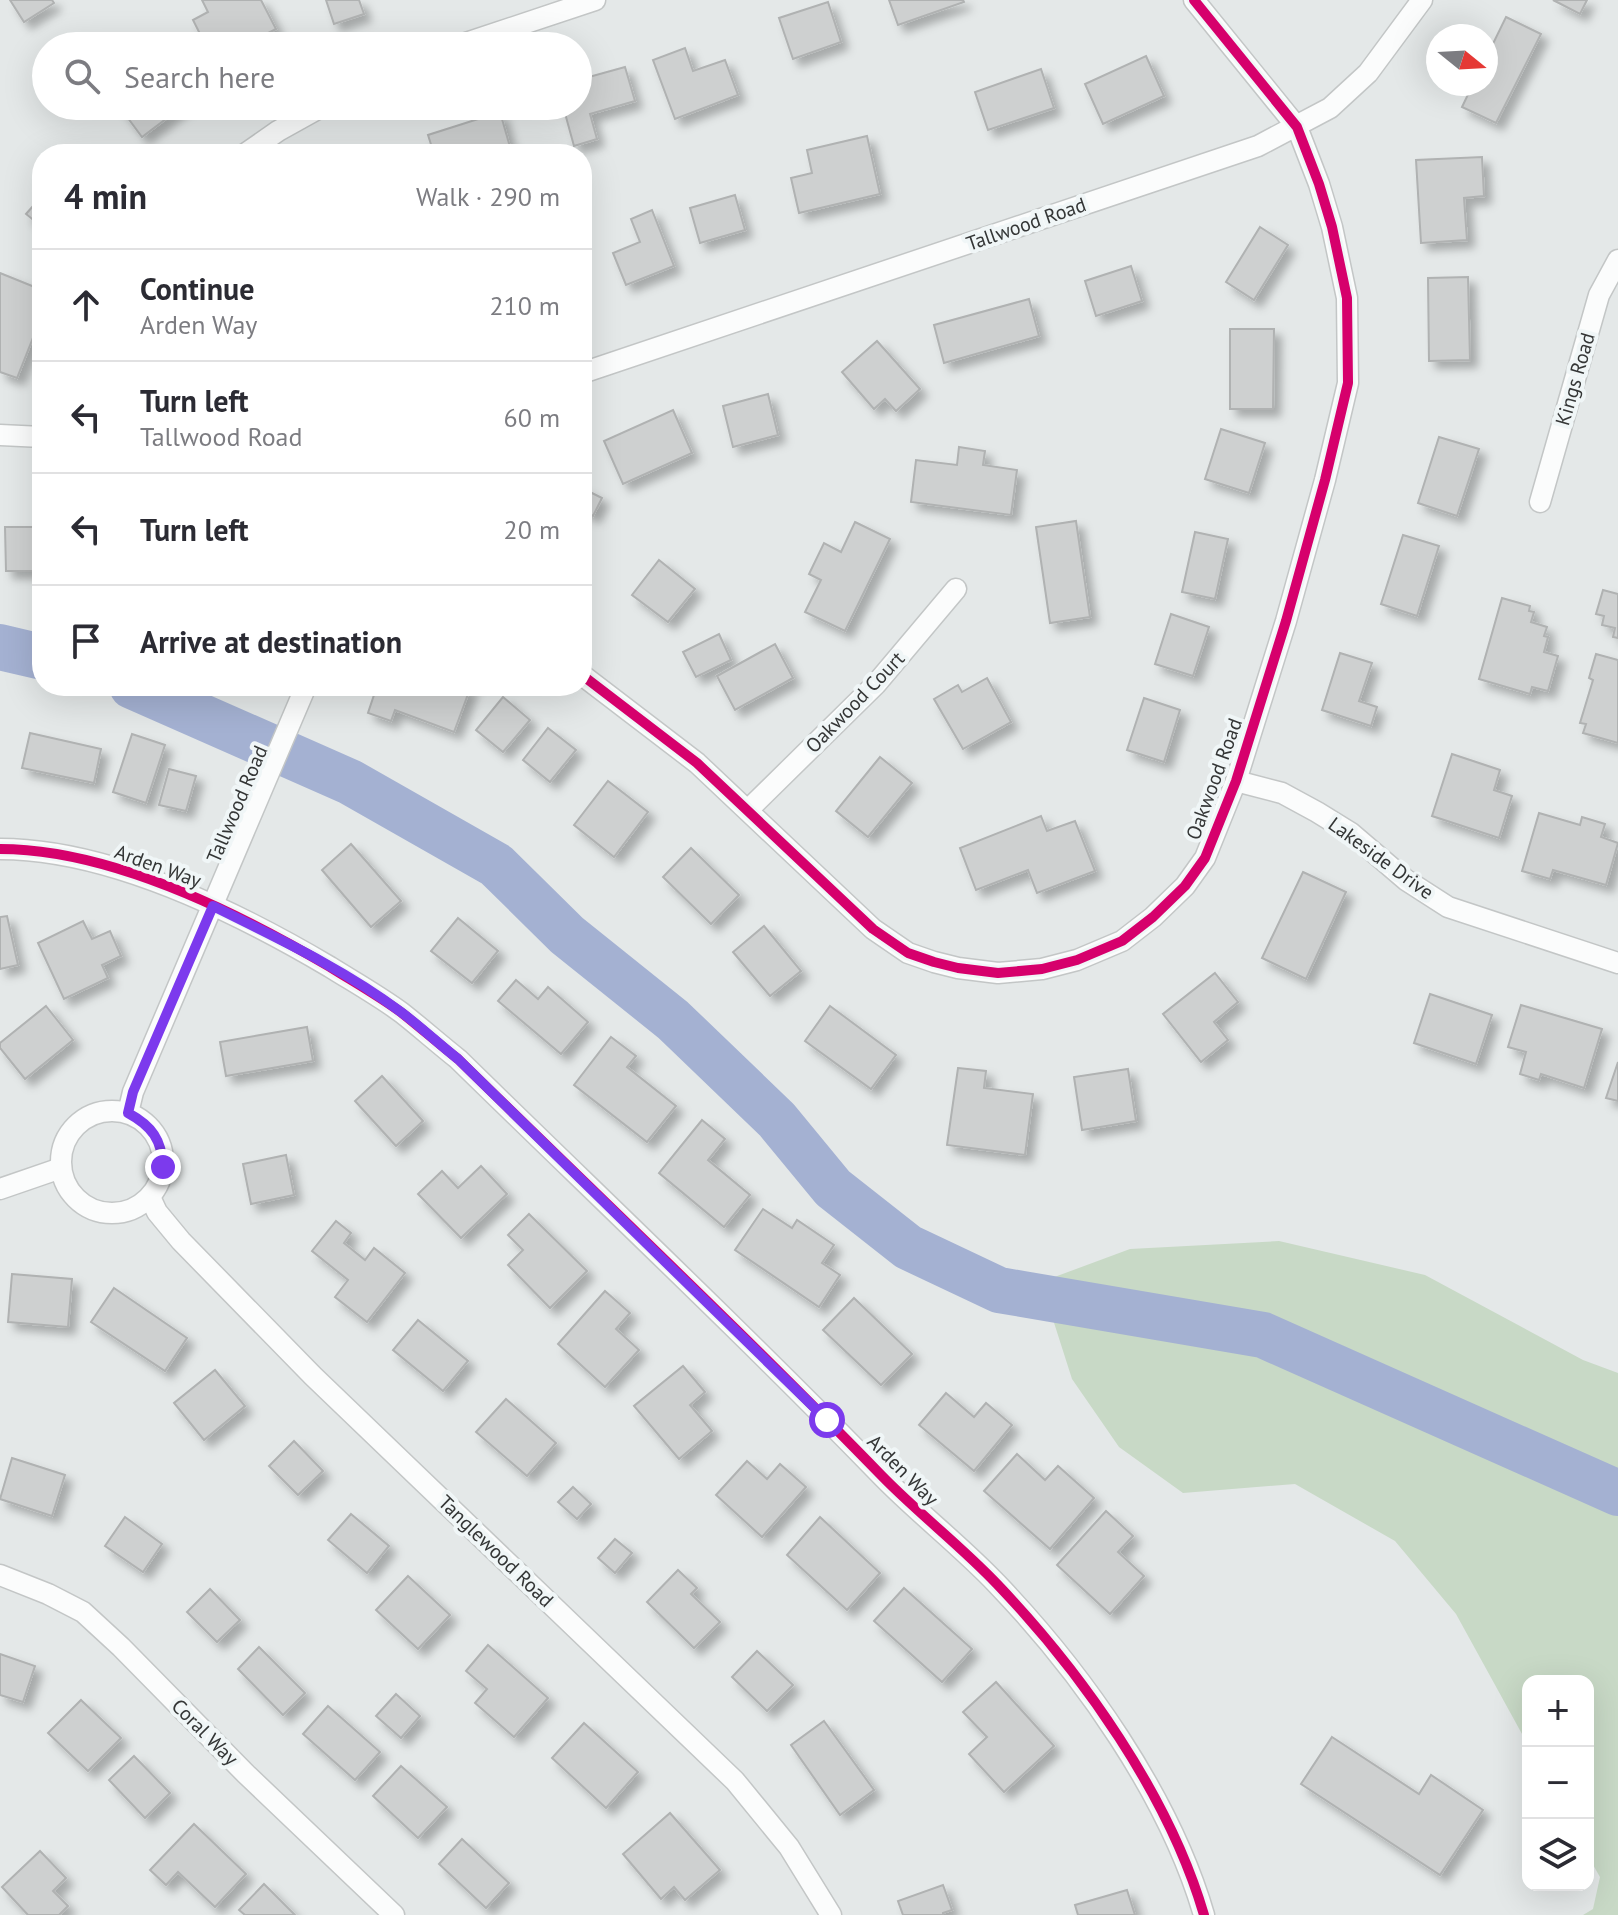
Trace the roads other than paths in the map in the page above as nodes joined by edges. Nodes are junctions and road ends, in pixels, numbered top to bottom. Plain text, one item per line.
1 (595, 0) edge
2 (1194, 0) edge
3 (1422, 0) edge
4 (499, 32) edge
5 (298, 120) edge
6 (1297, 127) junction
7 (259, 144) edge
8 (1618, 260) edge
9 (592, 370) edge
10 (0, 435) edge
11 (32, 437) edge
12 (1540, 502) dead end
13 (956, 589) dead end
14 (592, 682) edge
15 (302, 696) edge
16 (1236, 781) junction
17 (748, 810) junction
18 (0, 849) edge
19 (213, 906) junction
20 (1618, 963) edge
21 (128, 1113) junction
22 (61, 1168) junction
23 (0, 1189) edge
24 (150, 1197) junction
25 (0, 1575) edge
26 (394, 1915) edge
27 (831, 1915) edge
28 (1204, 1915) edge

1 - 4 street
2 - 6 street, Oakwood Road
3 - 6 street, Tallwood Road
5 - 7 street
6 - 9 street, Tallwood Road
6 - 16 street, Oakwood Road
8 - 12 street, Kings Road
10 - 11 street
13 - 17 street, Oakwood Court
14 - 17 street, Oakwood Road
15 - 19 street, Tallwood Road
16 - 17 street, Oakwood Road
16 - 20 street, Lakeside Drive
18 - 19 street, Arden Way
19 - 21 street, Tallwood Road
19 - 28 street, Arden Way
21 - 22 street
21 - 24 street
22 - 23 street
22 - 24 street
24 - 27 street, Tanglewood Road
25 - 26 street, Coral Way

